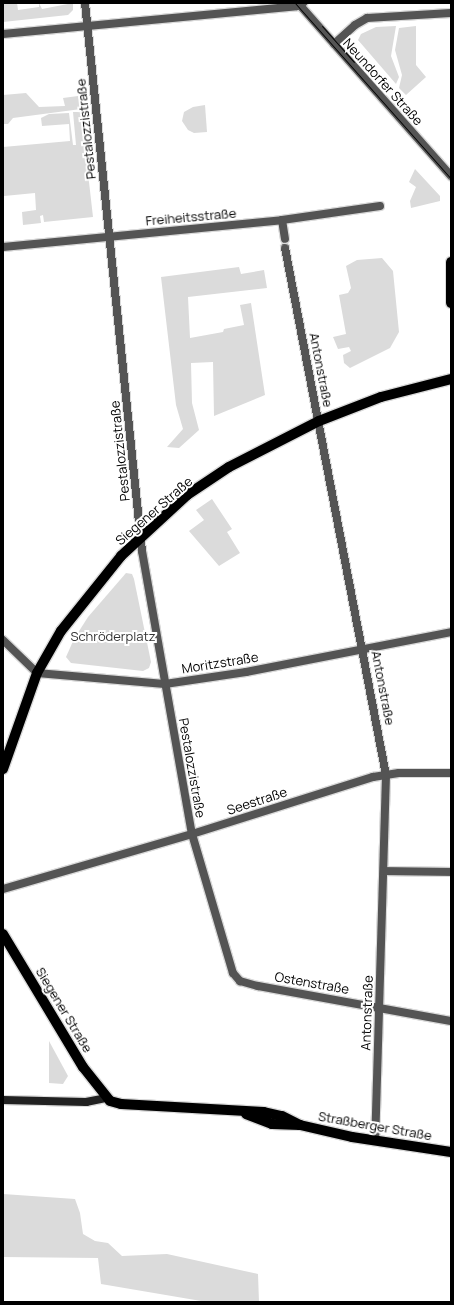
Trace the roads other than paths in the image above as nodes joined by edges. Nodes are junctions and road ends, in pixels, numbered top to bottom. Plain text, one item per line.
1 (85, 3) edge
2 (300, 4) edge
3 (451, 12) edge
4 (87, 26) junction
5 (3, 34) edge
6 (334, 44) junction
7 (451, 176) edge
8 (380, 206) dead end
9 (282, 220) junction
10 (110, 236) junction
11 (284, 239) dead end
12 (3, 247) edge
13 (286, 248) dead end
14 (451, 262) edge
15 (451, 303) edge
16 (451, 380) edge
17 (319, 421) junction
18 (141, 537) junction
19 (451, 632) edge
20 (3, 640) edge
21 (364, 647) junction
22 (37, 672) junction
23 (165, 684) junction
24 (3, 770) edge
25 (451, 773) edge
26 (386, 774) junction
27 (192, 834) junction
28 (384, 871) junction
29 (451, 872) edge
30 (3, 890) edge
31 (3, 934) edge
32 (240, 981) joint
33 (379, 1007) junction
34 (451, 1021) edge
35 (106, 1098) junction
36 (3, 1100) edge
37 (375, 1140) junction
38 (449, 1152) edge

1 - 4 street, Pestalozzistraße
2 - 4 street
2 - 6 street, Neundorfer Straße
3 - 6 street
4 - 5 street
4 - 10 street, Pestalozzistraße
6 - 7 street, Neundorfer Straße
8 - 9 street, Freiheitsstraße
9 - 10 street, Freiheitsstraße
9 - 11 street
10 - 12 street, Freiheitsstraße
10 - 18 street, Pestalozzistraße
13 - 17 street, Antonstraße
14 - 15 main road
16 - 17 main road, Siegener Straße
17 - 18 main road, Siegener Straße
17 - 21 street, Antonstraße
18 - 22 main road, Siegener Straße
18 - 23 street, Pestalozzistraße
19 - 21 street, Moritzstraße
20 - 22 street
21 - 23 street, Moritzstraße
21 - 26 street, Antonstraße
22 - 23 street, Moritzstraße
22 - 24 main road, Siegener Straße
23 - 27 street, Pestalozzistraße
25 - 26 street, Seestraße
26 - 27 street, Seestraße
26 - 28 street, Antonstraße
27 - 30 street, Seestraße
27 - 32 street, Pestalozzistraße
28 - 29 street
28 - 33 street, Antonstraße
31 - 35 main road, Siegener Straße
32 - 33 street, Ostenstraße
33 - 34 street, Ostenstraße
33 - 37 street, Antonstraße
35 - 36 main road, Straßberger Straße
35 - 37 main road, Straßberger Straße
37 - 38 main road, Straßberger Straße

